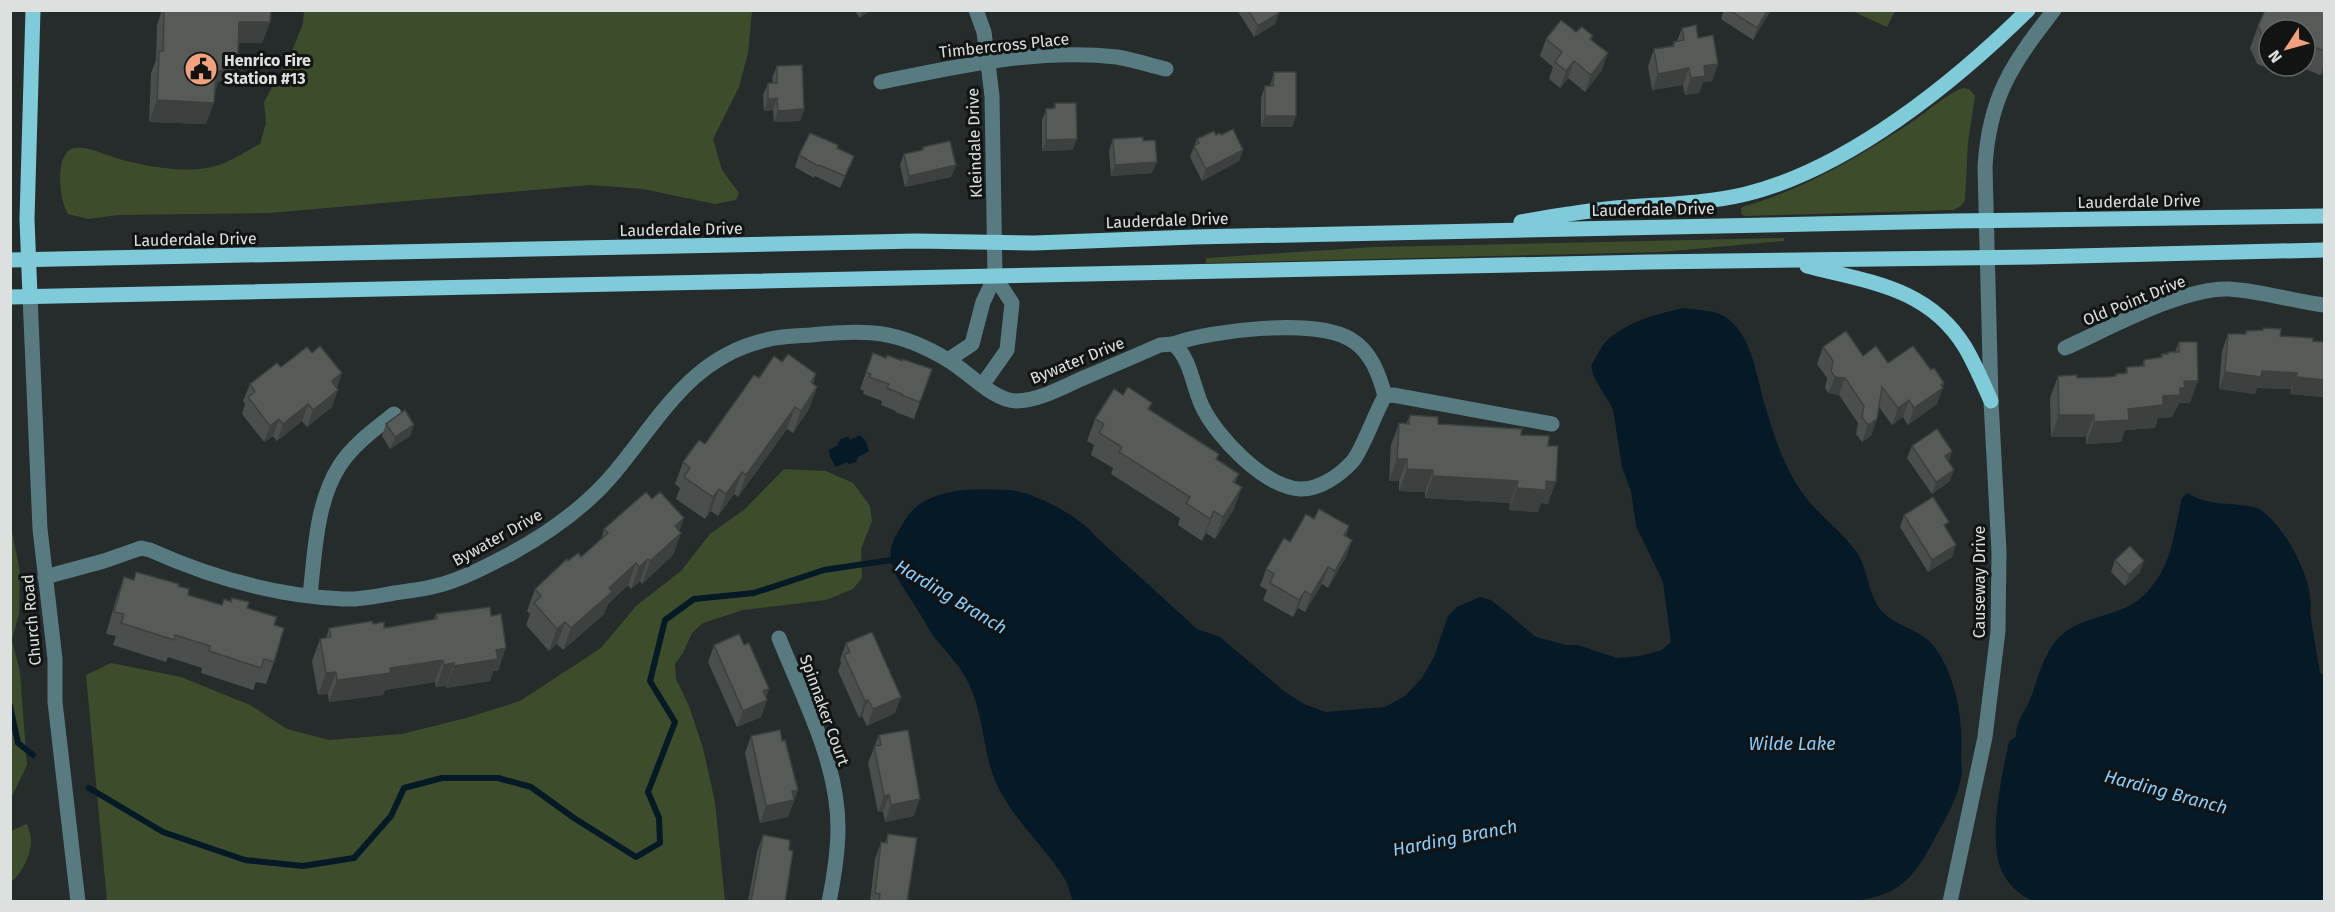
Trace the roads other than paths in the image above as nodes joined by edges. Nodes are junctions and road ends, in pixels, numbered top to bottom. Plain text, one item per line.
1 (33, 10) edge
2 (976, 10) edge
3 (2028, 10) edge
4 (2054, 10) edge
5 (988, 62) junction
6 (1166, 69) dead end
7 (881, 82) dead end
8 (2325, 216) edge
9 (1987, 220) junction
10 (1460, 231) junction
11 (995, 242) junction
12 (2325, 250) edge
13 (1988, 258) junction
14 (10, 260) edge
15 (28, 260) junction
16 (1786, 260) junction
17 (995, 277) junction
18 (30, 296) junction
19 (10, 297) edge
20 (2325, 306) edge
21 (1173, 344) junction
22 (2065, 348) dead end
23 (948, 360) junction
24 (983, 384) junction
25 (1385, 396) junction
26 (1991, 401) junction
27 (394, 414) dead end
28 (1552, 424) dead end
29 (45, 577) junction
30 (310, 594) junction
31 (779, 638) dead end
32 (78, 902) edge
33 (829, 902) edge
34 (1950, 902) edge

1 - 15 main road, Church Road
2 - 5 street, Kleindale Drive
3 - 10 main road
4 - 9 street, Causeway Drive
5 - 6 street, Timbercross Place
5 - 7 street, Timbercross Place
5 - 11 street, Kleindale Drive
8 - 9 main road, Lauderdale Drive
9 - 10 main road, Lauderdale Drive
9 - 13 street, Causeway Drive
10 - 11 main road, Lauderdale Drive
11 - 15 main road, Lauderdale Drive
11 - 17 street, Kleindale Drive
12 - 13 main road
13 - 16 main road
13 - 26 street, Causeway Drive
14 - 15 main road, Lauderdale Drive
15 - 18 main road, Church Road
16 - 17 main road
16 - 26 main road
17 - 18 main road
17 - 23 street, Kleindale Drive
17 - 24 street
18 - 19 main road
18 - 29 street, Church Road
20 - 22 street, Old Point Drive
21 - 24 street, Bywater Drive
21 - 25 street
21 - 25 street
23 - 24 street, Bywater Drive
23 - 30 street, Bywater Drive
25 - 28 street
26 - 34 street, Causeway Drive
27 - 30 street
29 - 30 street, Bywater Drive
29 - 32 street, Church Road
31 - 33 street, Spinnaker Court

